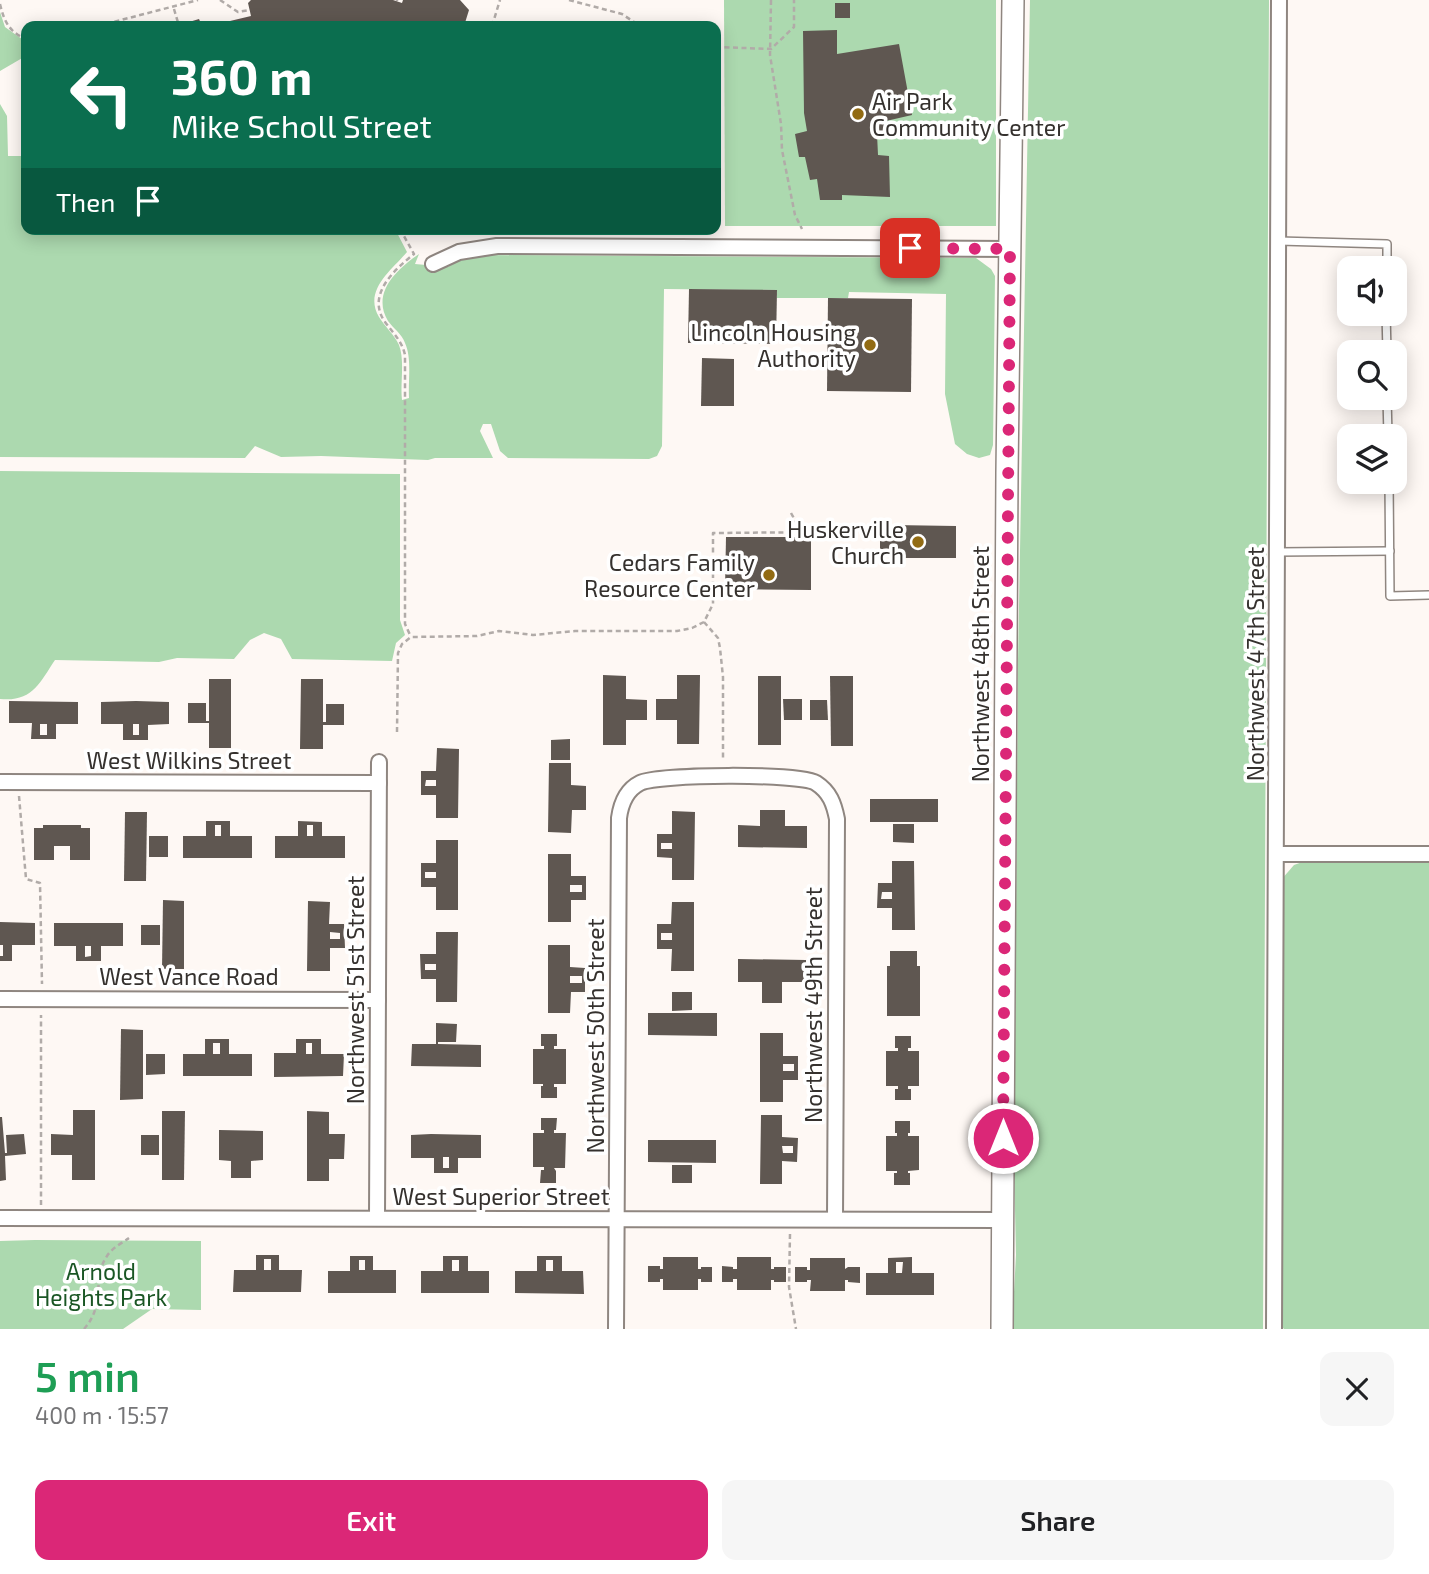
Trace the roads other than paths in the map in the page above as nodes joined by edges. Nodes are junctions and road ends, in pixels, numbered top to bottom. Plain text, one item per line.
1 (1013, 0) edge
2 (1279, 0) edge
3 (1279, 241) junction
4 (1010, 249) junction
5 (1387, 256) edge
6 (433, 264) dead end
7 (1389, 494) edge
8 (1390, 551) junction
9 (1278, 552) junction
10 (1429, 595) edge
11 (379, 762) dead end
12 (0, 782) edge
13 (379, 783) junction
14 (632, 788) joint
15 (1276, 854) junction
16 (1429, 855) edge
17 (0, 999) edge
18 (378, 1000) junction
19 (0, 1218) edge
20 (377, 1218) junction
21 (617, 1218) junction
22 (835, 1219) junction
23 (1003, 1220) junction
24 (616, 1329) edge
25 (1002, 1329) edge
26 (1274, 1329) edge

1 - 4 main road, Northwest 48th Street
2 - 3 street, Northwest 47th Street
3 - 5 lane
3 - 9 street, Northwest 47th Street
4 - 6 street
4 - 23 main road, Northwest 48th Street
7 - 8 lane
8 - 9 lane
8 - 10 lane
9 - 15 street, Northwest 47th Street
11 - 13 street, Northwest 51st Street
12 - 13 street, West Wilkins Street
13 - 18 street, Northwest 51st Street
14 - 21 street, Northwest 50th Street
14 - 22 street, Northwest 49th Street
15 - 16 street
15 - 26 street, Northwest 47th Street
17 - 18 street, West Vance Road
18 - 20 street, Northwest 51st Street
19 - 20 street, West Superior Street
20 - 21 street, West Superior Street
21 - 22 street, West Superior Street
21 - 24 street, Northwest 50th Street
22 - 23 street, West Superior Street
23 - 25 main road, Northwest 48th Street

